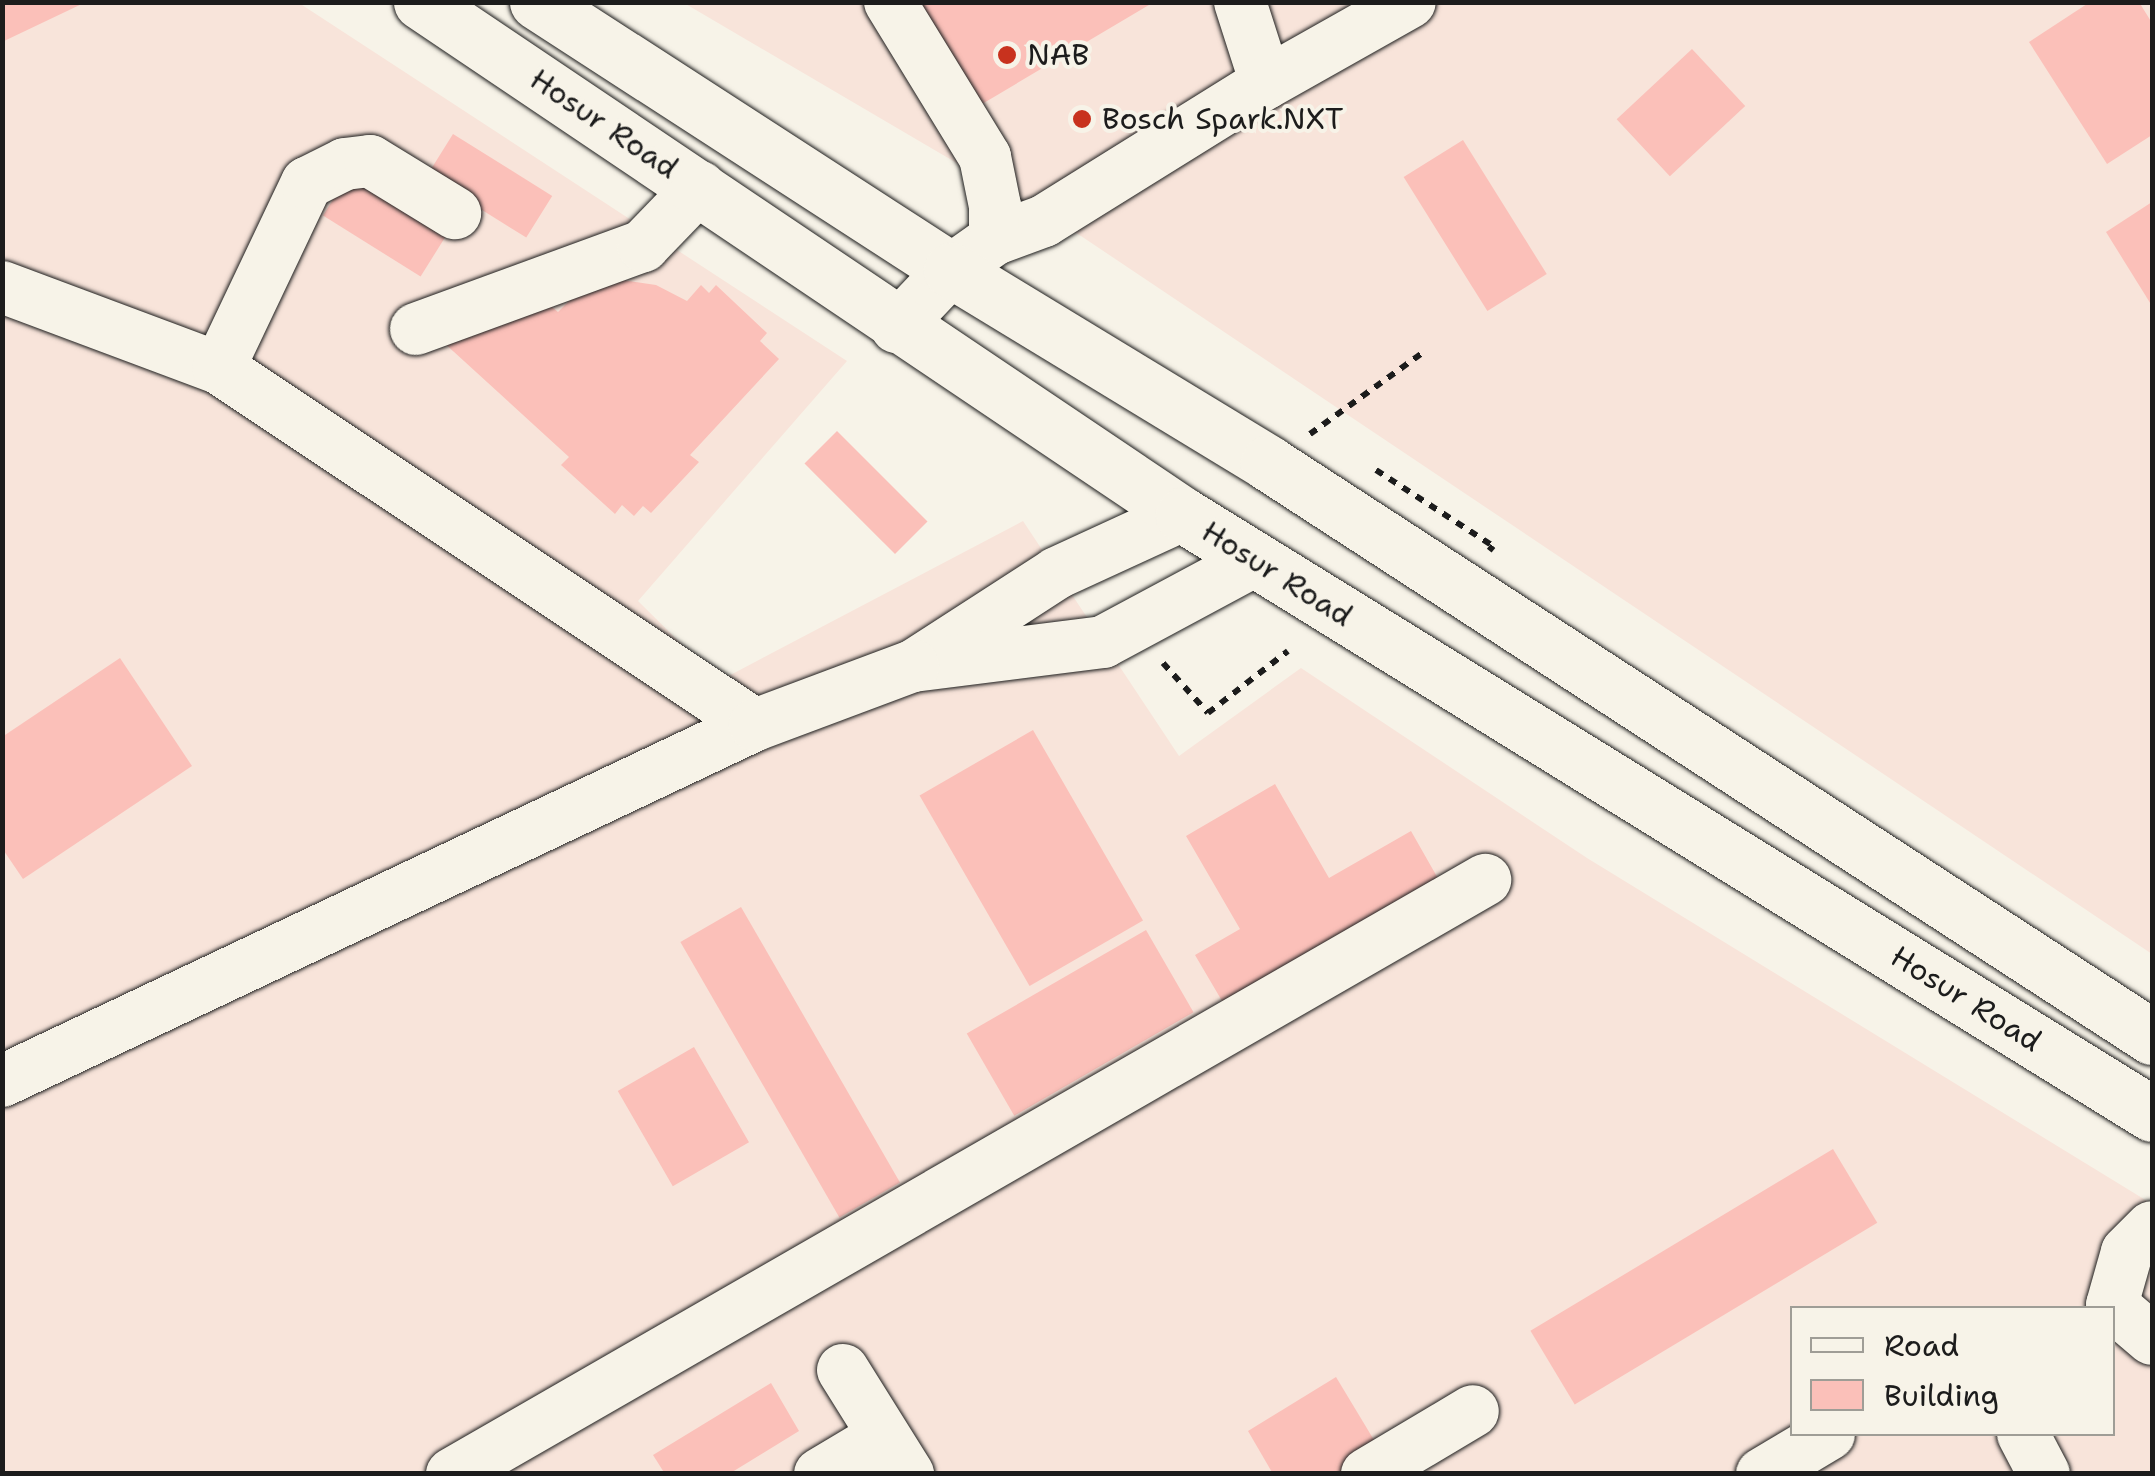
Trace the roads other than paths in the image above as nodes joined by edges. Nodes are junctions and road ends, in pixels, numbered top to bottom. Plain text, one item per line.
1 (421, 2) edge
2 (537, 2) edge
3 (890, 2) edge
4 (1240, 2) edge
5 (1400, 5) edge
6 (1266, 84) junction
7 (700, 187) junction
8 (454, 213) dead end
9 (995, 239) junction
10 (951, 270) junction
11 (2, 287) edge
12 (897, 327) junction
13 (416, 329) dead end
14 (219, 368) junction
15 (1182, 515) junction
16 (1254, 561) junction
17 (913, 666) junction
18 (754, 724) junction
19 (1484, 880) dead end
20 (2152, 1038) edge
21 (2, 1081) edge
22 (2152, 1114) edge
23 (2152, 1226) edge
24 (2119, 1305) edge
25 (2152, 1340) edge
26 (843, 1370) dead end
27 (1473, 1410) dead end
28 (1826, 1436) edge
29 (2024, 1436) edge
30 (896, 1454) edge
31 (452, 1474) edge
32 (820, 1474) edge
33 (1367, 1474) edge
34 (1762, 1474) edge
35 (2044, 1474) edge

1 - 7 main road, Hosur Road
2 - 10 main road
3 - 9 lane
4 - 6 lane
5 - 6 lane
6 - 9 lane
7 - 12 main road, Hosur Road
7 - 13 lane
8 - 14 lane
9 - 10 lane
10 - 12 lane
10 - 20 main road
11 - 14 lane
12 - 15 main road, Hosur Road
14 - 18 lane
15 - 16 main road, Hosur Road
15 - 17 lane
16 - 17 lane
16 - 22 main road, Hosur Road
17 - 18 lane
18 - 21 lane
19 - 31 lane
23 - 24 lane
24 - 25 lane
26 - 30 lane
27 - 33 lane
28 - 34 lane
29 - 35 lane
30 - 32 lane

